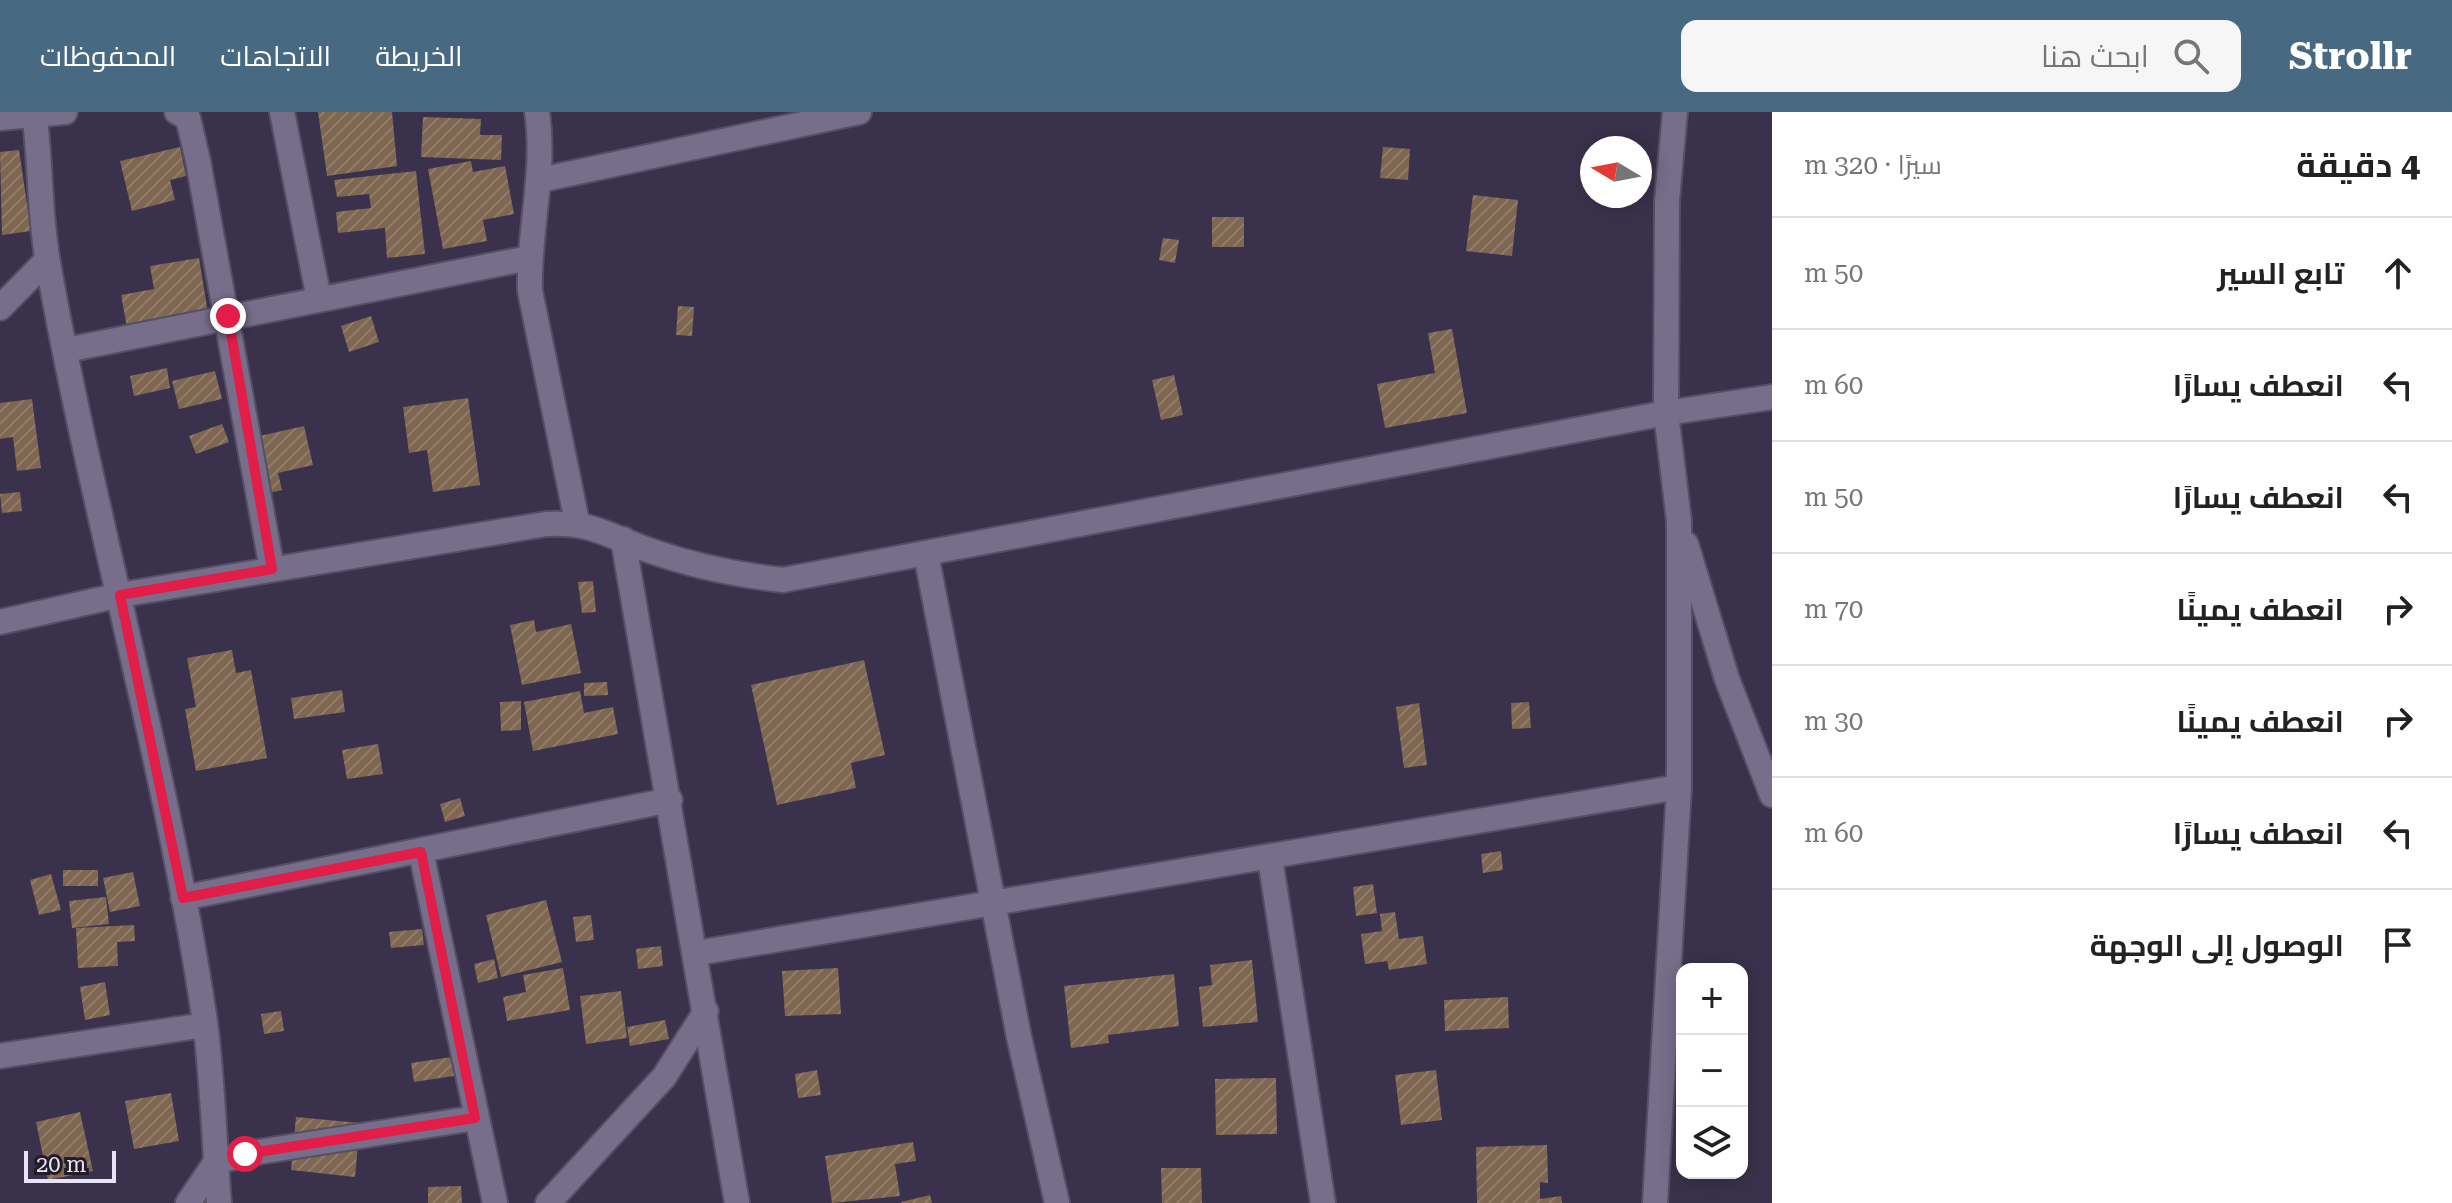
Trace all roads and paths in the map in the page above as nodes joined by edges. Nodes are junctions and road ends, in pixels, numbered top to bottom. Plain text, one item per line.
1 (65, 112) edge
2 (177, 112) edge
3 (282, 112) edge
4 (537, 112) edge
5 (859, 112) edge
6 (1675, 112) edge
7 (34, 114) edge
8 (0, 118) edge
9 (540, 180) junction
10 (529, 258) junction
11 (47, 260) junction
12 (319, 299) junction
13 (0, 308) edge
14 (228, 316) junction
15 (66, 350) junction
16 (1772, 397) edge
17 (1666, 413) junction
18 (1679, 521) junction
19 (577, 522) junction
20 (623, 539) junction
21 (926, 554) junction
22 (272, 569) junction
23 (120, 595) junction
24 (0, 622) edge
25 (1679, 787) junction
26 (1772, 795) edge
27 (670, 800) junction
28 (421, 852) junction
29 (1270, 858) junction
30 (183, 898) junction
31 (994, 905) junction
32 (697, 953) junction
33 (706, 1011) junction
34 (205, 1025) junction
35 (0, 1056) edge
36 (475, 1118) junction
37 (216, 1162) junction
38 (1659, 1196) edge
39 (188, 1203) edge
40 (219, 1203) edge
41 (495, 1203) edge
42 (548, 1203) edge
43 (737, 1203) edge
44 (1057, 1203) edge
45 (1323, 1203) edge

1 - 7 street
2 - 14 street
3 - 12 street
4 - 9 street
5 - 9 street
6 - 17 street
7 - 8 street
7 - 11 street
9 - 10 street
10 - 12 street
10 - 19 street
11 - 13 street
11 - 15 street
12 - 14 street
14 - 15 street
14 - 22 street
15 - 23 street
16 - 17 street
17 - 18 street
17 - 21 street
18 - 25 street
18 - 26 street
19 - 20 street
19 - 22 street
20 - 21 street
20 - 27 street
21 - 31 street
22 - 23 street
23 - 24 street
23 - 30 street
25 - 29 street
25 - 38 street
27 - 28 street
27 - 32 street
28 - 30 street
28 - 36 street
29 - 31 street
29 - 45 street
30 - 34 street
31 - 32 street
31 - 44 street
32 - 33 street
33 - 42 street
33 - 43 street
34 - 35 street
34 - 37 street
36 - 37 street
36 - 41 street
37 - 39 street
37 - 40 street

